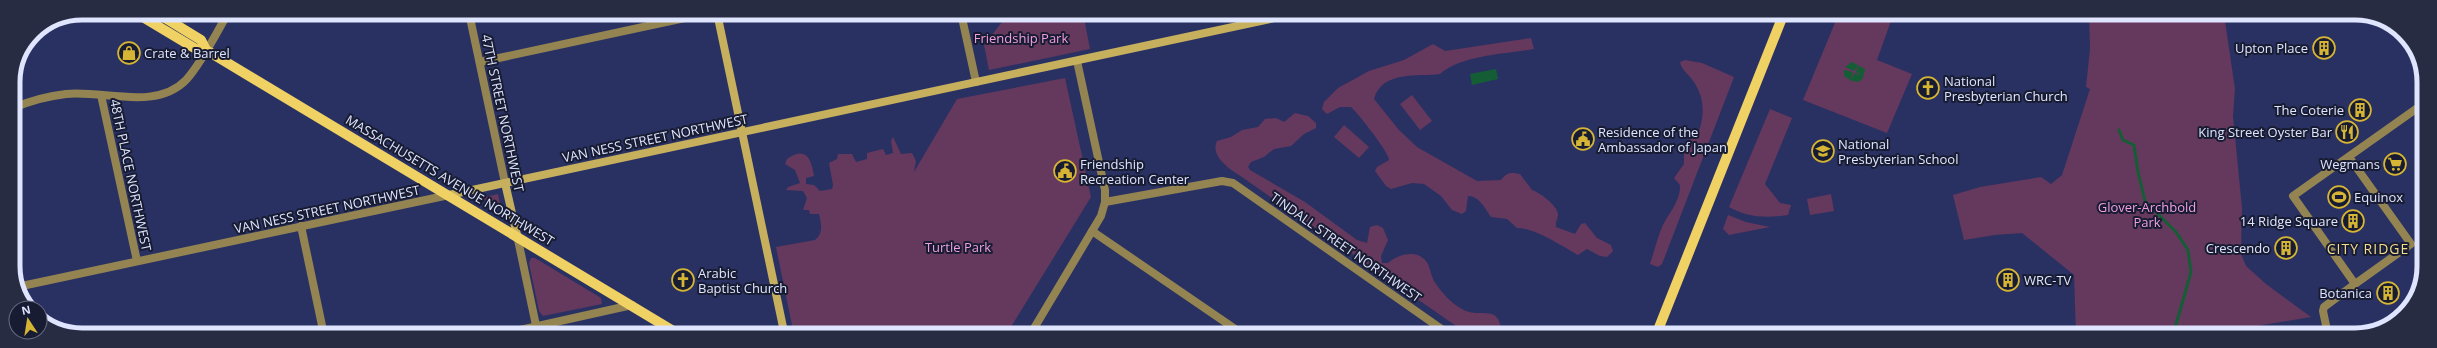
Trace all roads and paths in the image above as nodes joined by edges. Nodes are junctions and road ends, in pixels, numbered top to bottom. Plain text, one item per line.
1 (148, 20) edge
2 (168, 20) edge
3 (224, 20) edge
4 (471, 20) edge
5 (675, 20) edge
6 (718, 20) edge
7 (963, 20) edge
8 (1249, 20) edge
9 (1779, 20) edge
10 (206, 50) junction
11 (1078, 61) junction
12 (480, 62) junction
13 (976, 82) junction
14 (102, 95) junction
15 (20, 106) edge
16 (2417, 108) edge
17 (741, 132) junction
18 (2349, 157) junction
19 (505, 183) junction
20 (449, 195) junction
21 (1105, 202) junction
22 (301, 226) junction
23 (1092, 231) junction
24 (516, 235) junction
25 (137, 261) junction
26 (2355, 284) junction
27 (23, 285) edge
28 (632, 305) junction
29 (323, 328) edge
30 (537, 328) edge
31 (545, 328) edge
32 (669, 328) edge
33 (783, 328) edge
34 (1035, 328) edge
35 (1234, 328) edge
36 (1440, 328) edge
37 (1659, 328) edge
38 (2326, 328) edge

1 - 10 main road, MASSACHUSETTS AVENUE NORTHWEST
2 - 10 main road, MASSACHUSETTS AVENUE NORTHWEST
3 - 10 street
4 - 12 street, 47TH STREET NORTHWEST
5 - 12 street
6 - 17 street
7 - 13 street
8 - 11 street, VAN NESS STREET NORTHWEST
9 - 37 main road
10 - 14 street
10 - 20 main road, MASSACHUSETTS AVENUE NORTHWEST
11 - 13 street, VAN NESS STREET NORTHWEST
11 - 21 street
12 - 19 street, 47TH STREET NORTHWEST
13 - 17 street, VAN NESS STREET NORTHWEST
14 - 15 street
14 - 25 street, 48TH PLACE NORTHWEST
16 - 18 street
17 - 19 street, VAN NESS STREET NORTHWEST
17 - 33 street
18 - 26 street
18 - 26 street
19 - 20 street, VAN NESS STREET NORTHWEST
19 - 24 street, 47TH STREET NORTHWEST
20 - 22 street, VAN NESS STREET NORTHWEST
20 - 24 main road, MASSACHUSETTS AVENUE NORTHWEST
21 - 23 street
21 - 36 street, TINDALL STREET NORTHWEST
22 - 25 street, VAN NESS STREET NORTHWEST
22 - 29 street
23 - 34 street
23 - 35 street
24 - 28 main road, MASSACHUSETTS AVENUE NORTHWEST
24 - 30 street, 47TH STREET NORTHWEST
25 - 27 street, VAN NESS STREET NORTHWEST
26 - 38 street
28 - 31 street
28 - 32 main road, MASSACHUSETTS AVENUE NORTHWEST

